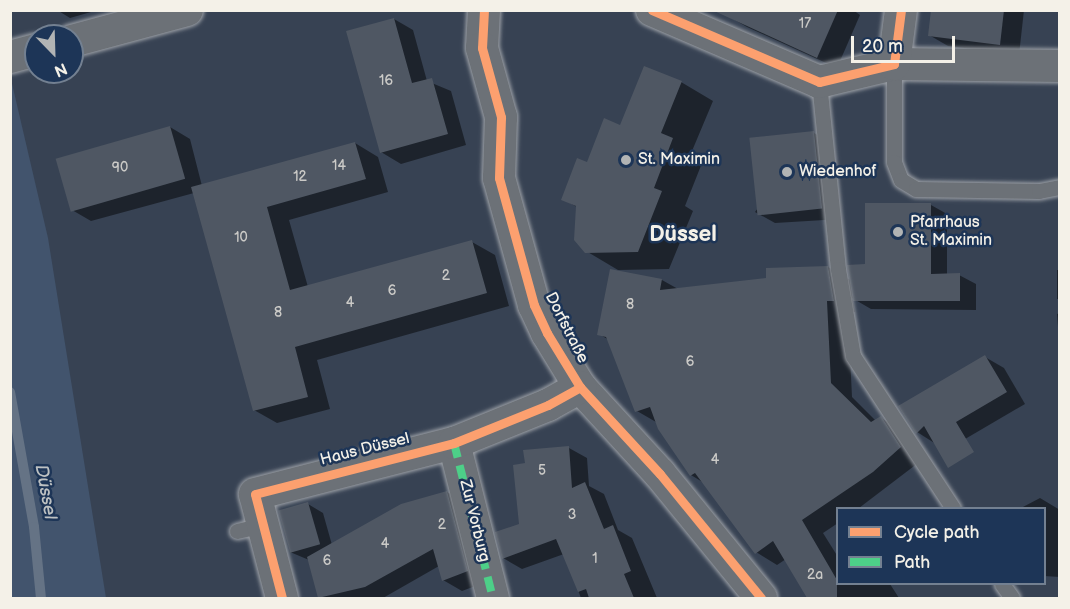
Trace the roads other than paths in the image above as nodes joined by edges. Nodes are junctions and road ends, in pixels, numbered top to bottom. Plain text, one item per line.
1 (187, 10) edge
2 (484, 10) edge
3 (652, 10) edge
4 (901, 10) edge
5 (84, 38) edge
6 (894, 64) junction
7 (1059, 66) edge
8 (819, 82) junction
9 (1059, 187) edge
10 (580, 387) junction
11 (454, 444) junction
12 (952, 507) edge
13 (1003, 585) edge
14 (282, 598) edge
15 (494, 598) edge
16 (760, 598) edge
17 (1012, 598) edge

1 - 5 street
2 - 10 street, Dorfstraße
3 - 8 street
4 - 6 street
6 - 7 street
6 - 8 street
6 - 9 lane
8 - 12 lane
10 - 11 street, Haus Düssel
10 - 16 street, Dorfstraße
11 - 14 street, Haus Düssel
11 - 15 street, Zur Vorburg
13 - 17 lane

